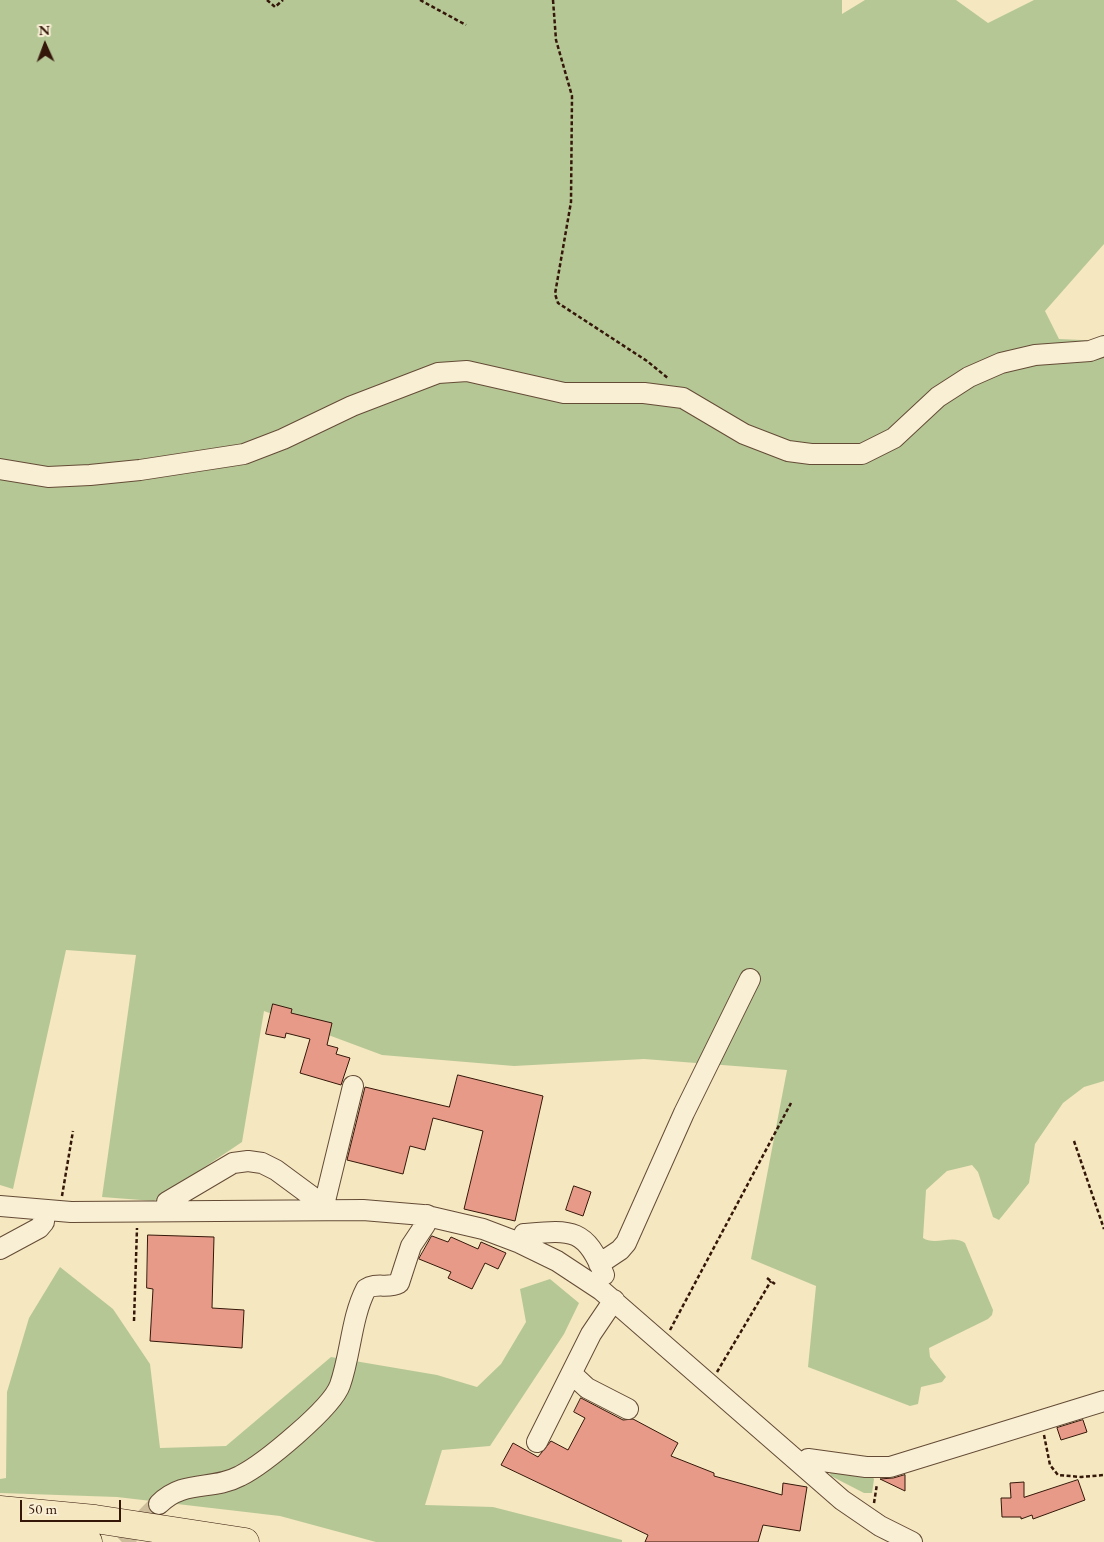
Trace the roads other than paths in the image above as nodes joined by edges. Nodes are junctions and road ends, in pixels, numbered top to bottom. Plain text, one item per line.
1 (1104, 346) edge
2 (0, 468) edge
3 (750, 979) dead end
4 (353, 1086) dead end
5 (0, 1206) edge
6 (325, 1206) junction
7 (53, 1211) junction
8 (167, 1211) junction
9 (427, 1216) junction
10 (520, 1243) junction
11 (0, 1249) edge
12 (599, 1264) junction
13 (607, 1295) junction
14 (572, 1374) junction
15 (1104, 1402) edge
16 (628, 1409) dead end
17 (537, 1442) dead end
18 (802, 1465) junction
19 (159, 1504) tunnel mouth
20 (0, 1510) edge
21 (0, 1535) edge
22 (88, 1542) edge
23 (245, 1542) edge
24 (912, 1542) edge

1 - 2 street
3 - 12 street
4 - 6 street
5 - 7 street
6 - 8 street
6 - 8 street
6 - 9 street
7 - 8 street
7 - 11 street
9 - 10 street
9 - 19 street
10 - 12 street
10 - 13 street
12 - 13 street
13 - 14 street
13 - 18 street
14 - 16 street
14 - 17 street
15 - 18 street
18 - 24 street
20 - 23 highway
21 - 22 highway

